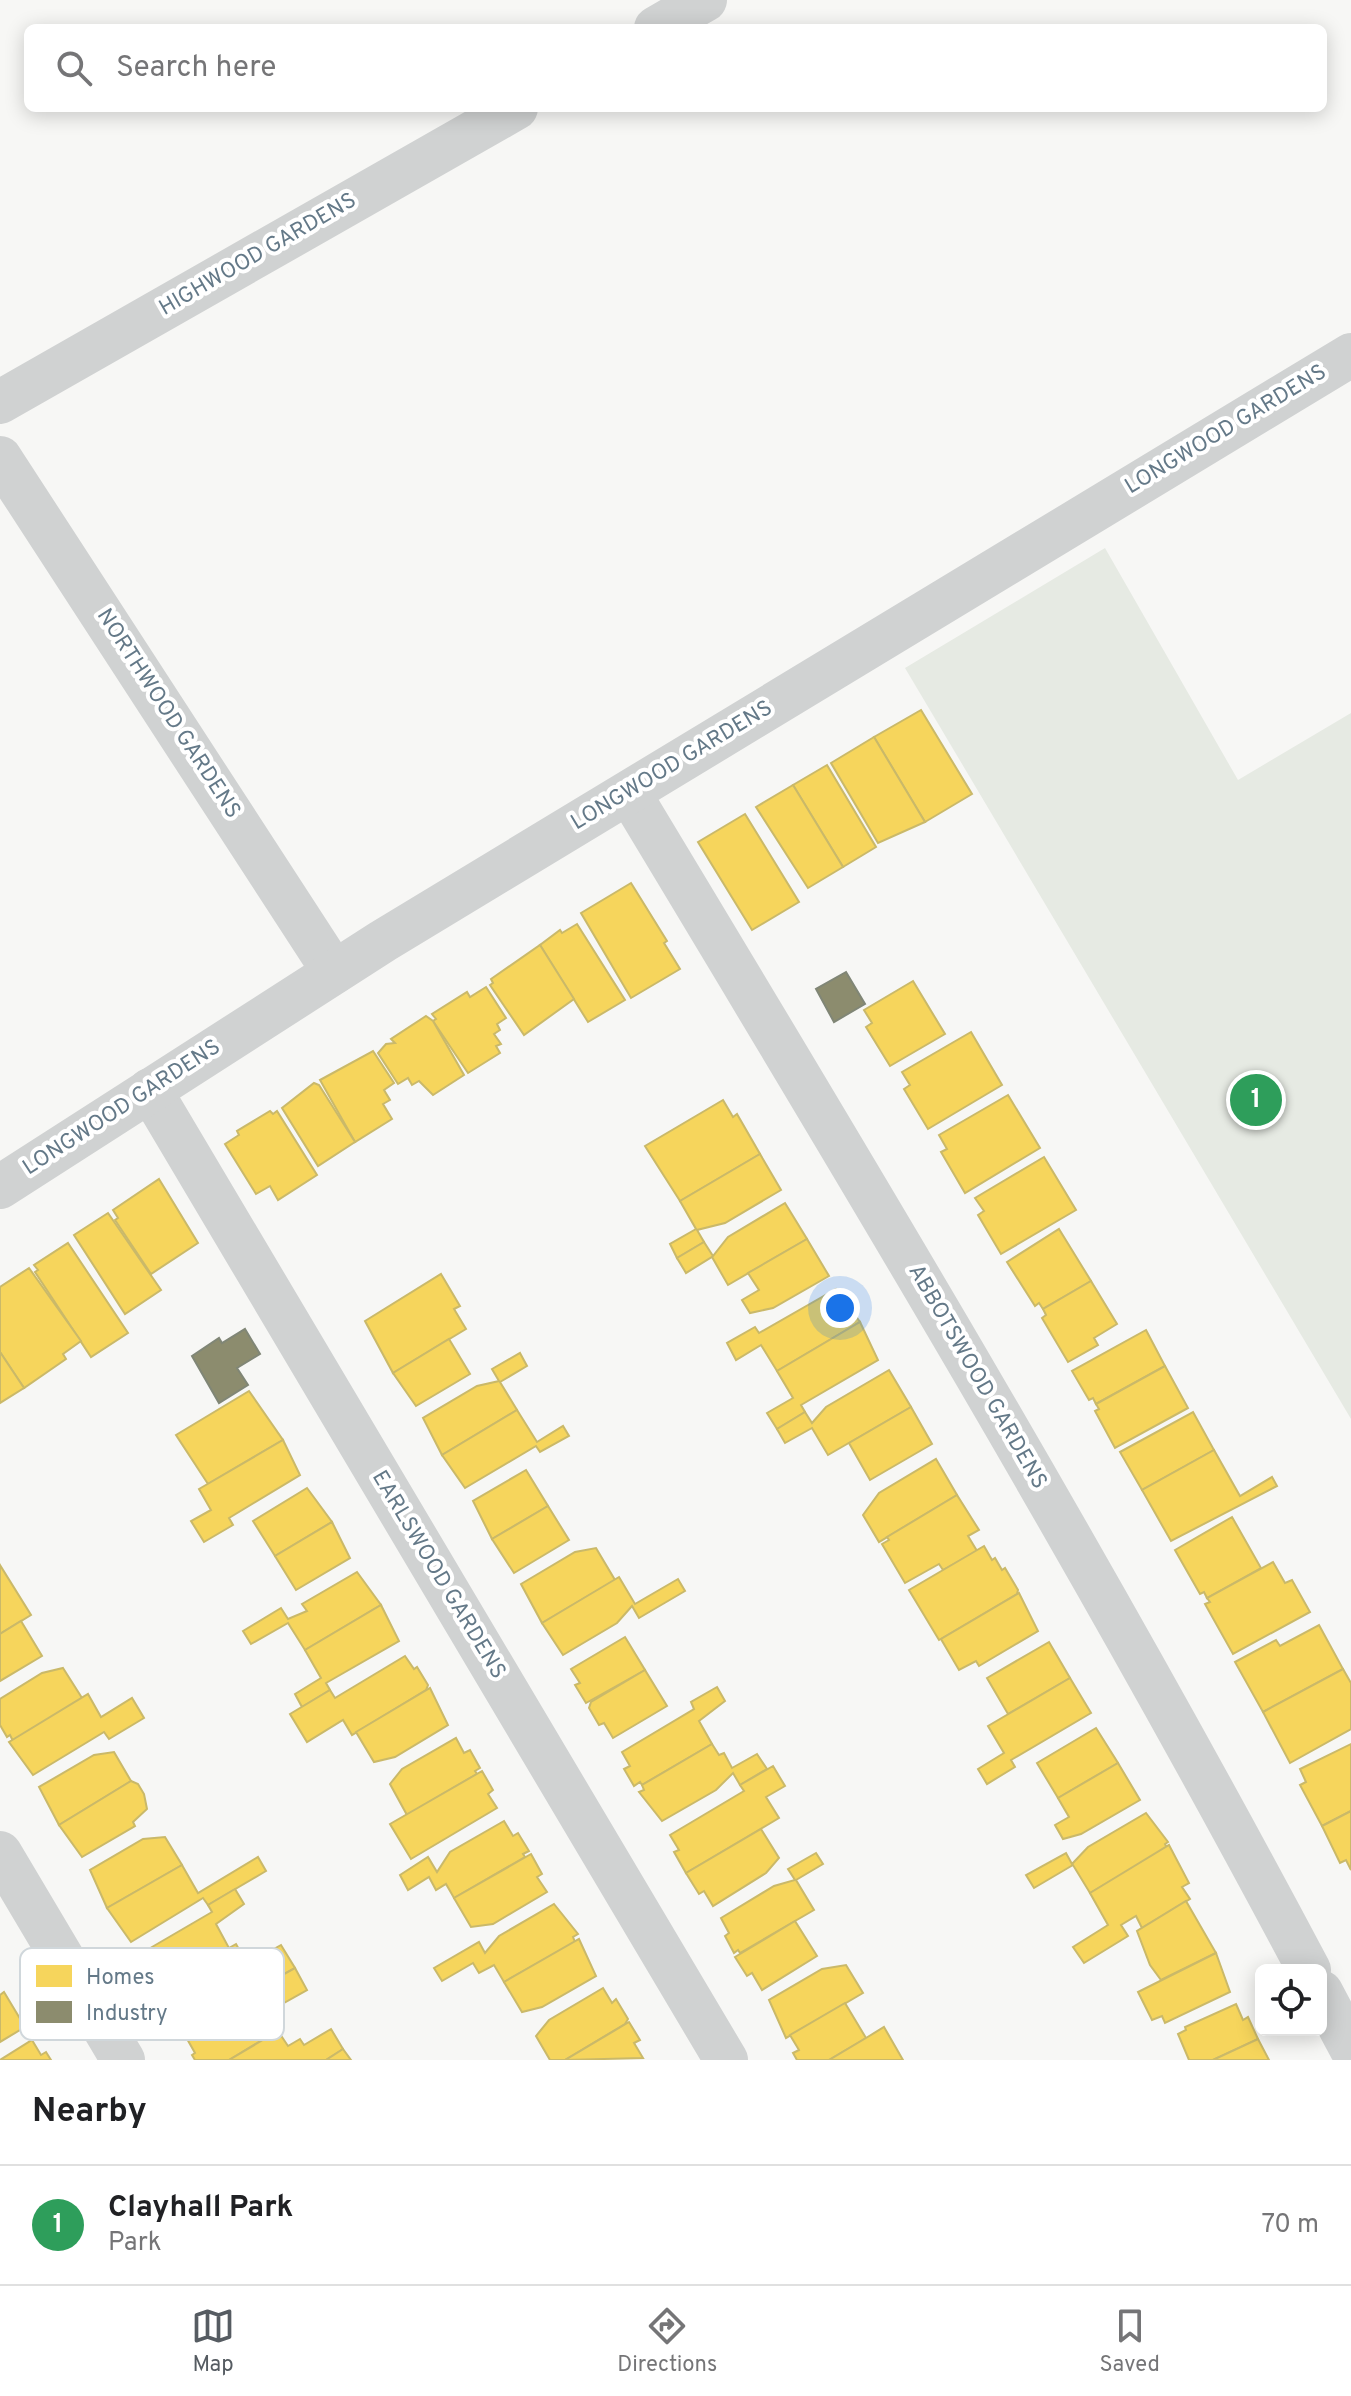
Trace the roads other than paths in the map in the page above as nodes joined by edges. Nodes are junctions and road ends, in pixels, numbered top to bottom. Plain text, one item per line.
1 (705, 0) edge
2 (663, 24) edge
3 (509, 112) edge
4 (1351, 355) edge
5 (0, 402) edge
6 (0, 458) edge
7 (615, 801) junction
8 (334, 972) junction
9 (150, 1090) junction
10 (0, 1187) edge
11 (4, 1870) edge
12 (53, 1948) edge
13 (1306, 1964) edge
14 (1327, 2003) edge
15 (110, 2040) edge
16 (1351, 2048) edge
17 (123, 2060) edge
18 (726, 2060) edge

1 - 2 street
3 - 5 street, HIGHWOOD GARDENS
4 - 7 street, LONGWOOD GARDENS
6 - 8 street, NORTHWOOD GARDENS
7 - 8 street, LONGWOOD GARDENS
7 - 13 street, ABBOTSWOOD GARDENS
8 - 9 street, LONGWOOD GARDENS
9 - 10 street, LONGWOOD GARDENS
9 - 18 street, EARLSWOOD GARDENS
11 - 12 street
14 - 16 street
15 - 17 street

